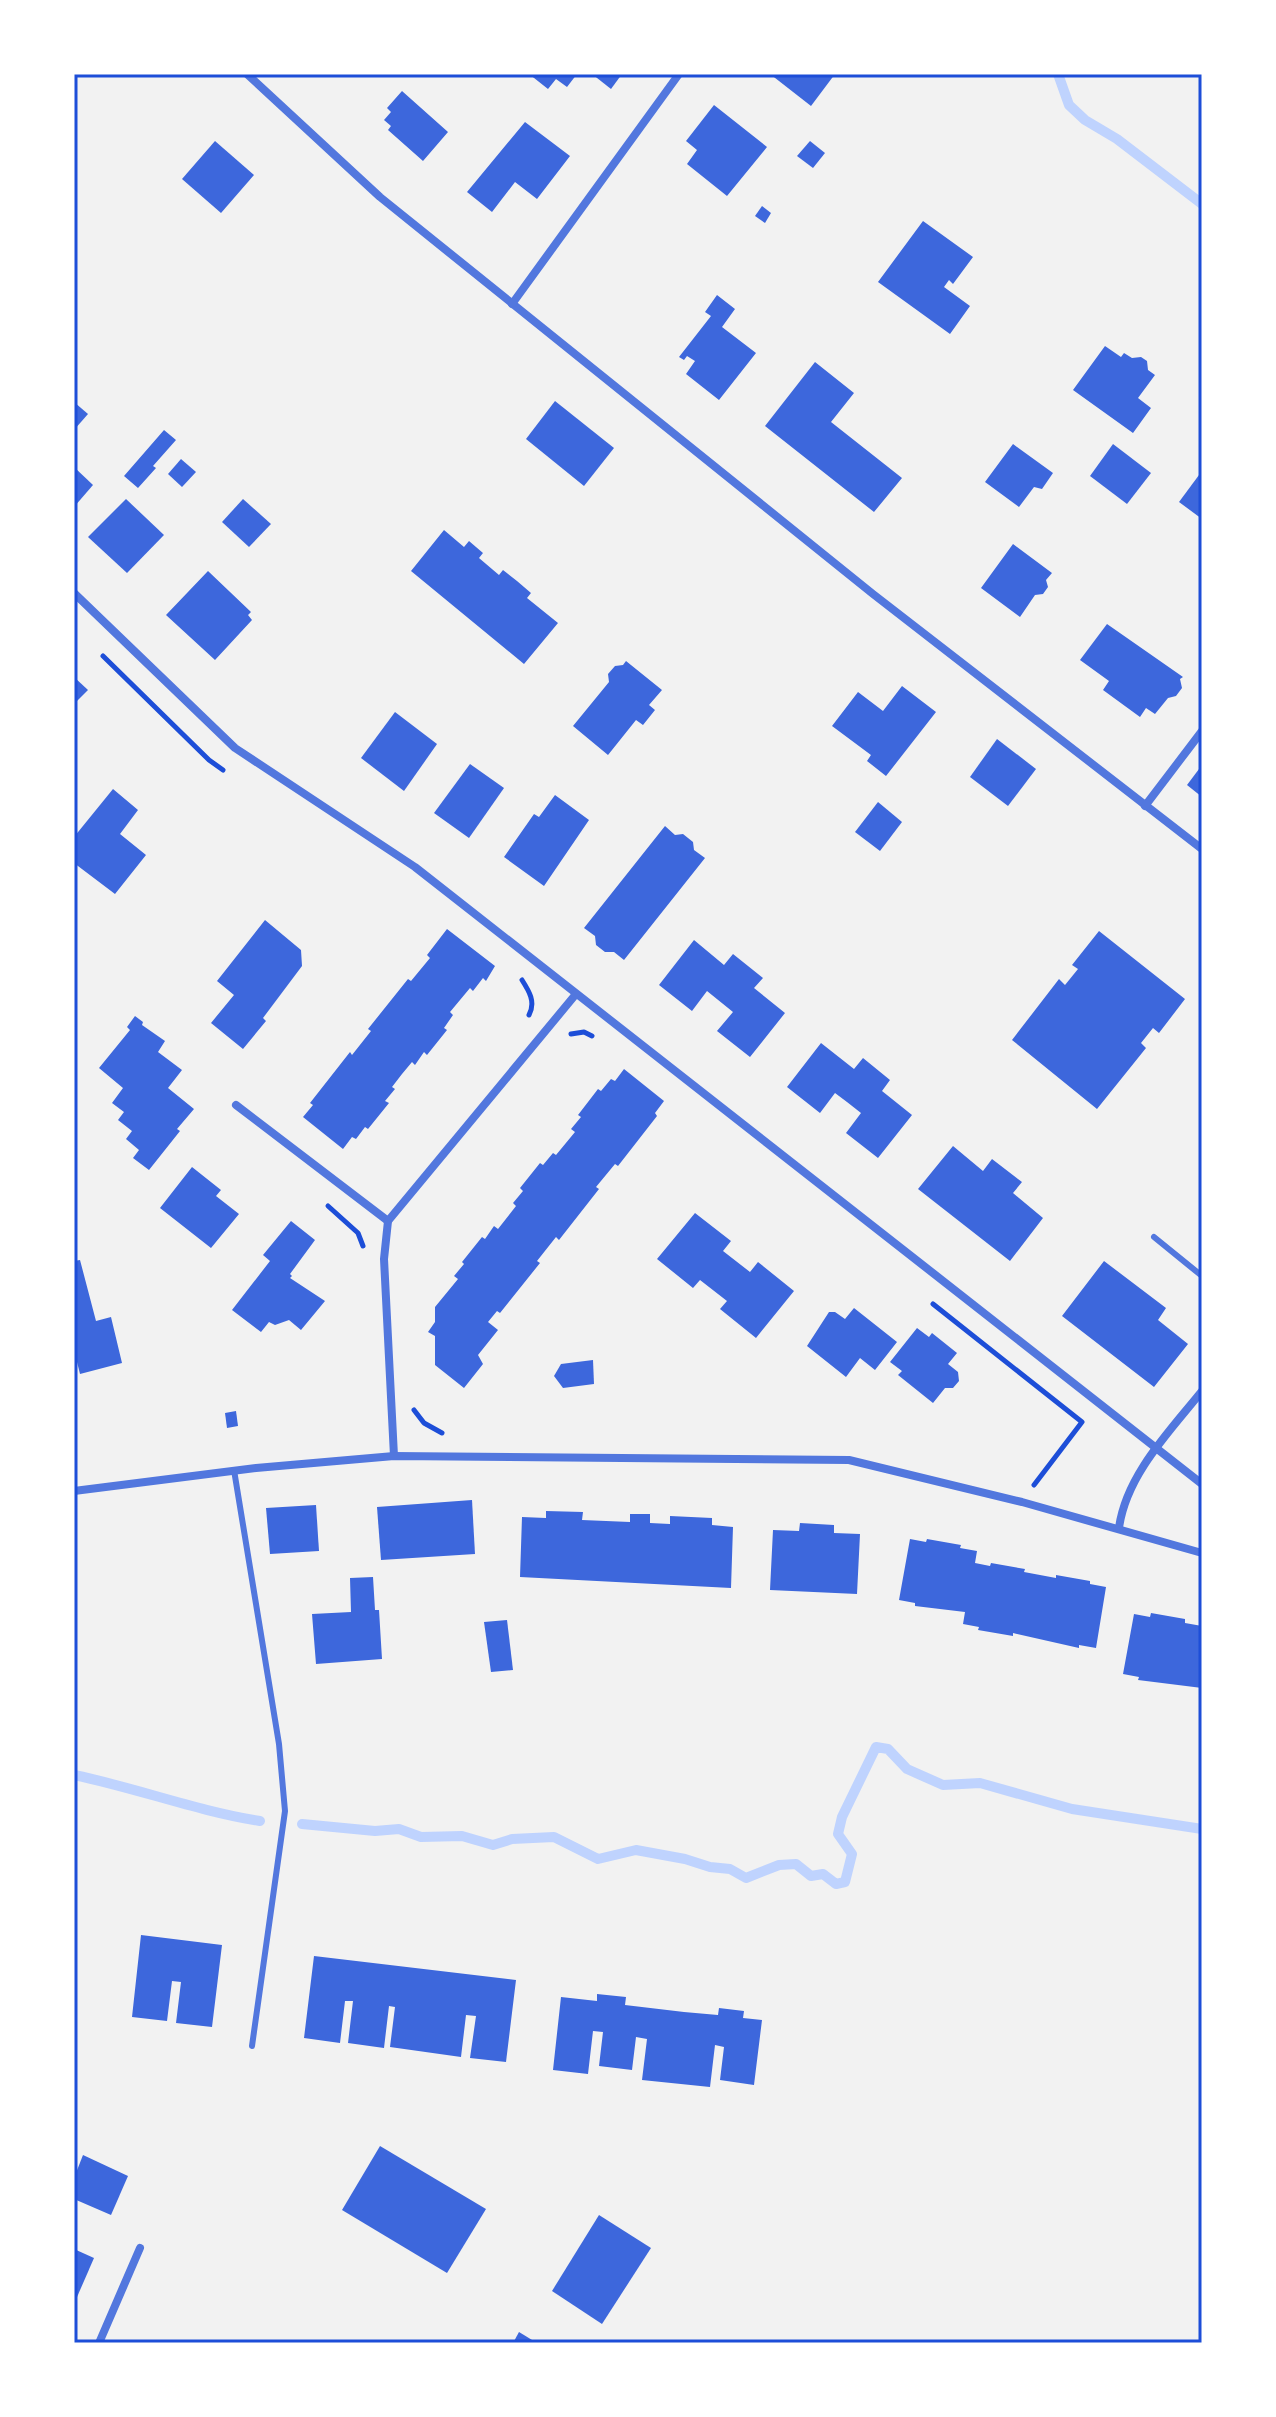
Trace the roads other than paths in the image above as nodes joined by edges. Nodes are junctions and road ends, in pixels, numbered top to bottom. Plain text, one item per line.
1 (247, 74) edge
2 (679, 74) edge
3 (512, 304) junction
4 (74, 593) edge
5 (1202, 731) edge
6 (1145, 806) junction
7 (1202, 849) edge
8 (576, 994) junction
9 (236, 1105) dead end
10 (388, 1221) junction
11 (1154, 1237) dead end
12 (1202, 1276) edge
13 (1202, 1391) edge
14 (1157, 1449) junction
15 (394, 1456) junction
16 (234, 1470) junction
17 (1202, 1484) edge
18 (74, 1491) edge
19 (1119, 1528) junction
20 (1202, 1553) edge
21 (252, 2046) dead end
22 (140, 2248) dead end
23 (99, 2343) edge

1 - 3 street
2 - 3 street
3 - 6 street
4 - 8 street
5 - 6 street
6 - 7 street
8 - 10 street
8 - 14 street
9 - 10 street
10 - 15 street
11 - 12 lane
13 - 14 street
14 - 17 street
14 - 19 street
15 - 16 street
15 - 19 street
16 - 18 street
16 - 21 lane
19 - 20 street
22 - 23 street

